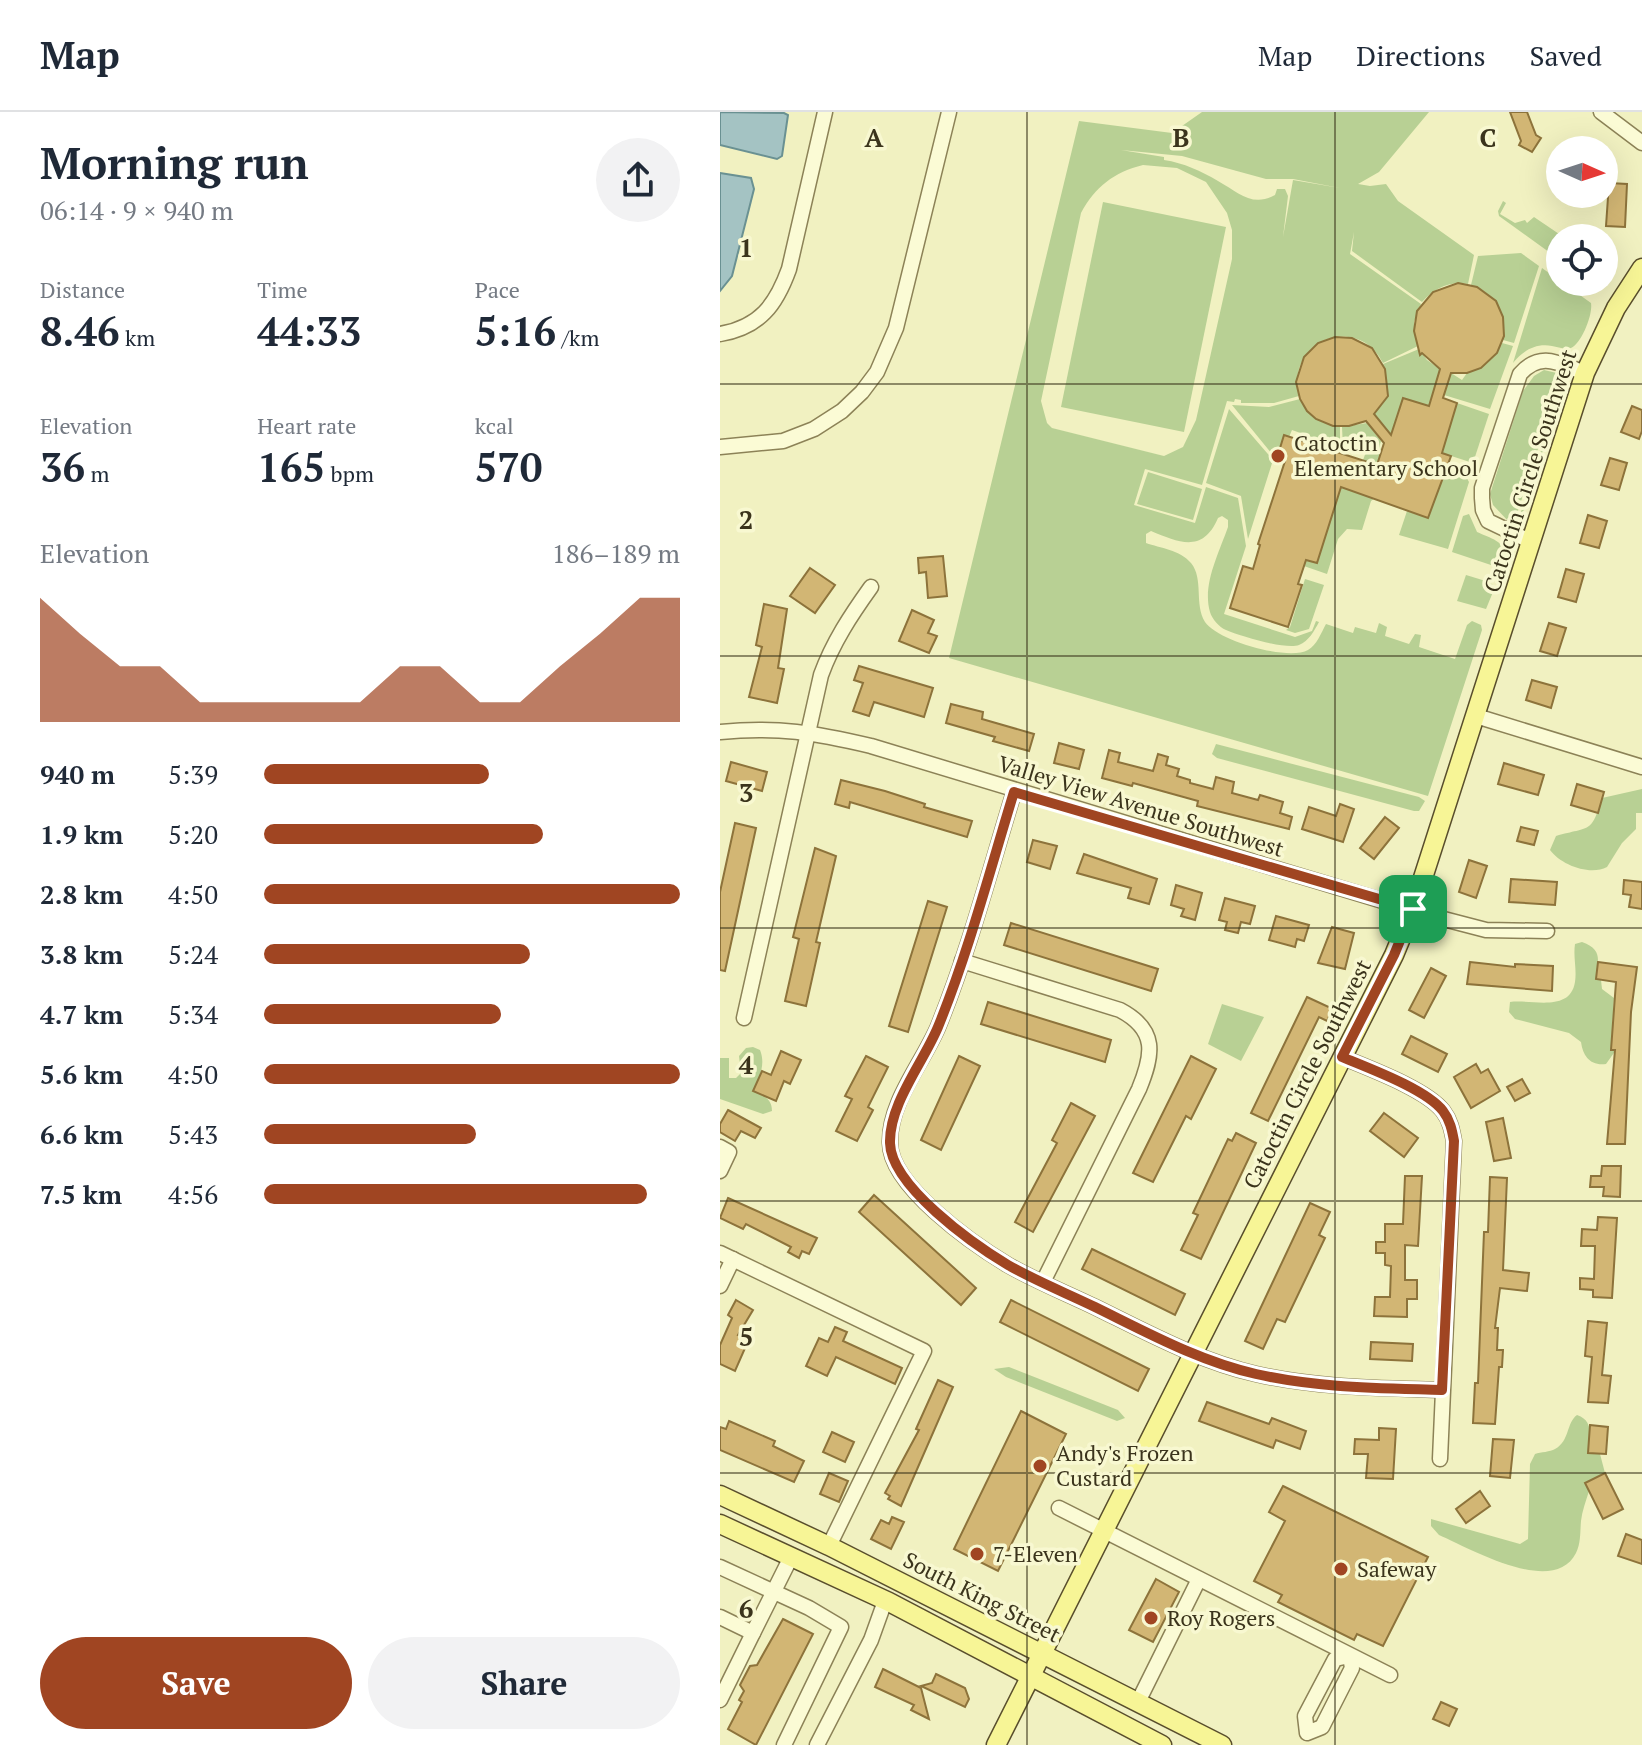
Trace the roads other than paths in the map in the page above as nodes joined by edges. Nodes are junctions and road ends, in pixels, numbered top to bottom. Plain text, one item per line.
1 (825, 112) edge
2 (949, 112) edge
3 (1601, 112) edge
4 (1642, 143) edge
5 (1642, 268) edge
6 (720, 334) edge
7 (1585, 373) junction
8 (720, 447) edge
9 (1532, 542) junction
10 (871, 587) dead end
11 (1476, 716) junction
12 (720, 732) edge
13 (810, 732) junction
14 (1642, 767) edge
15 (1014, 792) junction
16 (1413, 909) junction
17 (1547, 931) dead end
18 (962, 961) junction
19 (744, 1018) dead end
20 (1342, 1057) junction
21 (720, 1147) edge
22 (720, 1171) edge
23 (726, 1256) edge
24 (1043, 1282) junction
25 (720, 1286) edge
26 (1192, 1355) junction
27 (1442, 1390) junction
28 (1440, 1459) dead end
29 (720, 1495) edge
30 (1059, 1508) dead end
31 (720, 1524) edge
32 (1105, 1531) junction
33 (829, 1546) junction
34 (791, 1557) junction
35 (720, 1567) edge
36 (1199, 1579) junction
37 (774, 1592) junction
38 (885, 1601) junction
39 (720, 1617) edge
40 (753, 1633) junction
41 (1042, 1655) junction
42 (1350, 1656) junction
43 (720, 1664) edge
44 (735, 1671) junction
45 (1390, 1675) dead end
46 (1031, 1677) junction
47 (720, 1700) edge
48 (1138, 1702) junction
49 (1303, 1739) edge
50 (784, 1745) edge
51 (817, 1745) edge
52 (996, 1745) edge
53 (1162, 1745) edge
54 (1222, 1745) edge

1 - 6 street
2 - 8 street
3 - 4 street
5 - 7 main road, Catoctin Circle Southwest
7 - 9 main road, Catoctin Circle Southwest
7 - 9 street
9 - 11 main road, Catoctin Circle Southwest
10 - 13 street
11 - 14 street
11 - 16 main road, Catoctin Circle Southwest
12 - 13 street, Valley View Avenue Southwest
13 - 15 street, Valley View Avenue Southwest
13 - 19 street
15 - 16 street, Valley View Avenue Southwest
15 - 18 street
16 - 17 street, Valley View Avenue Southwest
16 - 20 main road, Catoctin Circle Southwest
18 - 24 street
18 - 24 street
20 - 26 main road, Catoctin Circle Southwest
20 - 27 street
21 - 22 street
23 - 25 street
23 - 33 street
24 - 26 street
26 - 27 street
26 - 32 main road, Catoctin Circle Southwest
27 - 28 street
29 - 33 main road, South King Street
30 - 32 street
31 - 34 main road
32 - 36 street
32 - 41 main road, Catoctin Circle Southwest
33 - 41 main road, South King Street
34 - 37 street
34 - 38 main road
35 - 37 street
36 - 42 street
36 - 48 street
37 - 40 street
37 - 50 street
38 - 46 main road
38 - 51 street
39 - 40 street
40 - 44 street
41 - 46 main road, Catoctin Circle Southwest
41 - 48 main road, South King Street
42 - 45 street
42 - 49 street
43 - 44 street
44 - 47 street
46 - 52 main road, Catoctin Circle Southwest
46 - 53 main road
48 - 54 main road, South King Street

